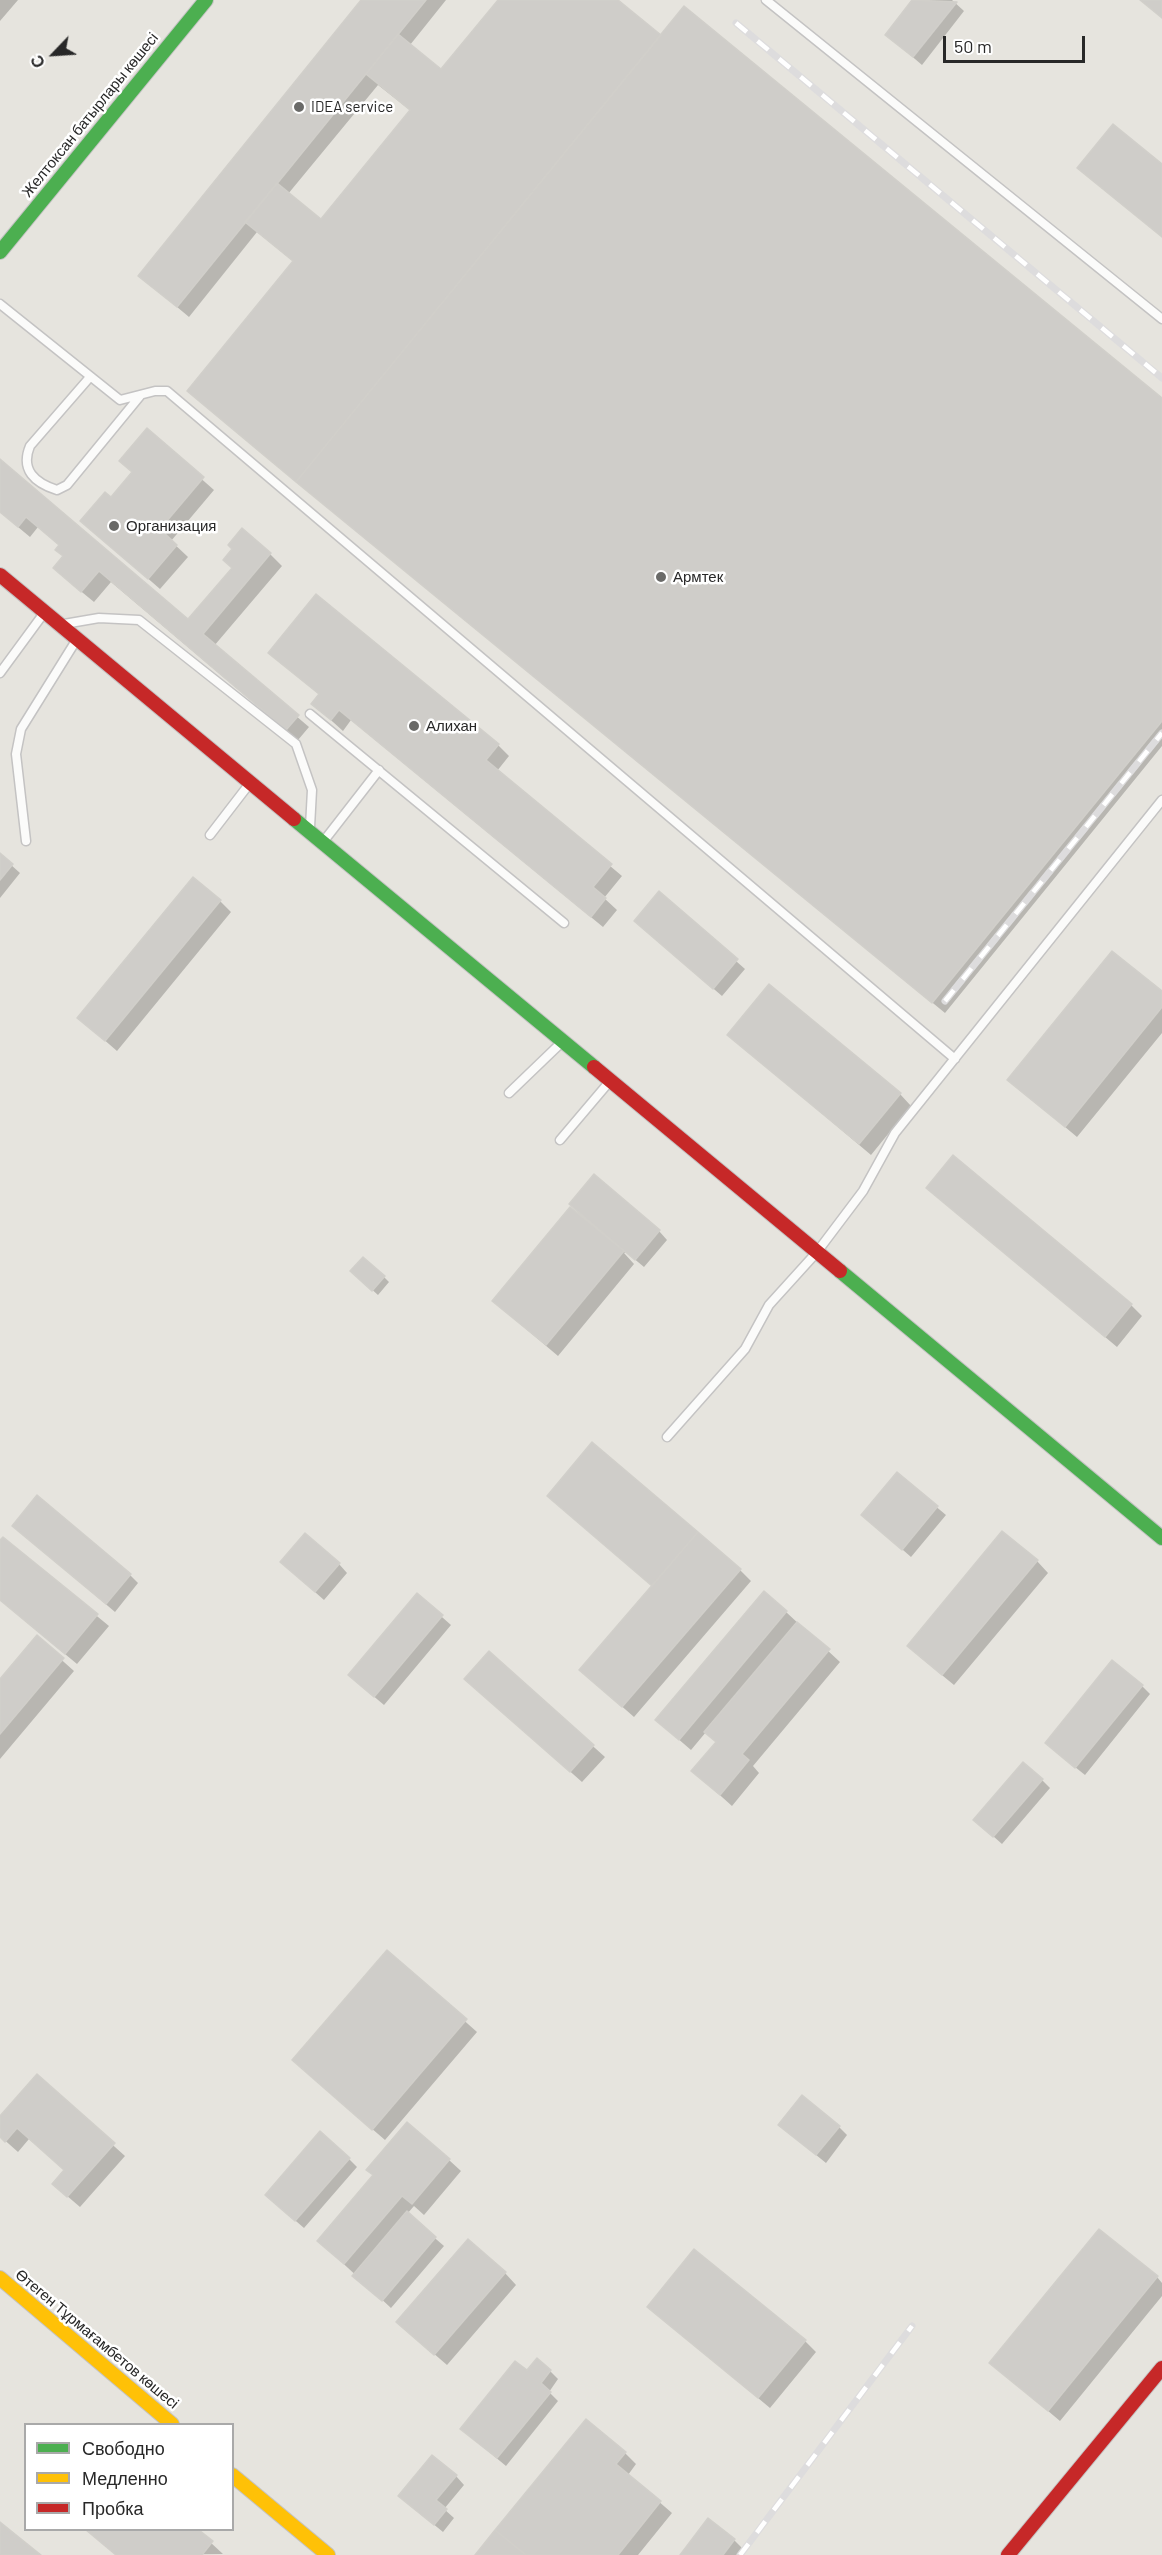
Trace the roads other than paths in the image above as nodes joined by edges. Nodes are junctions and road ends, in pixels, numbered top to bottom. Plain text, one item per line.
1 (766, 0) edge
2 (203, 1) edge
3 (0, 252) edge
4 (0, 304) edge
5 (1162, 319) edge
6 (90, 377) junction
7 (140, 395) junction
8 (0, 575) edge
9 (45, 612) junction
10 (60, 625) junction
11 (77, 639) junction
12 (0, 673) edge
13 (310, 714) dead end
14 (379, 770) junction
15 (251, 783) junction
16 (1162, 800) edge
17 (310, 832) junction
18 (210, 835) dead end
19 (27, 841) dead end
20 (323, 843) junction
21 (564, 923) dead end
22 (562, 1041) junction
23 (955, 1059) junction
24 (611, 1081) junction
25 (509, 1093) dead end
26 (560, 1140) dead end
27 (817, 1252) junction
28 (668, 1437) dead end
29 (1162, 1538) edge
30 (0, 2278) edge
31 (1162, 2368) edge
32 (171, 2423) edge
33 (234, 2477) edge
34 (328, 2555) edge
35 (1008, 2555) edge

1 - 5 lane
2 - 3 street, Желтоксан батырлары көшесі
4 - 6 lane
6 - 7 lane
6 - 7 lane
7 - 23 lane
8 - 9 street
9 - 10 street
9 - 12 lane
10 - 11 street
10 - 17 lane
11 - 15 street
11 - 19 lane
13 - 14 lane
14 - 20 lane
14 - 21 lane
15 - 17 street
15 - 18 lane
16 - 23 lane
17 - 20 street
20 - 22 street
22 - 24 street
22 - 25 lane
23 - 27 lane
24 - 26 lane
24 - 27 street
27 - 28 lane
27 - 29 street
30 - 32 street, Өтеген Тұрмағамбетов көшесі
31 - 35 street
33 - 34 street

